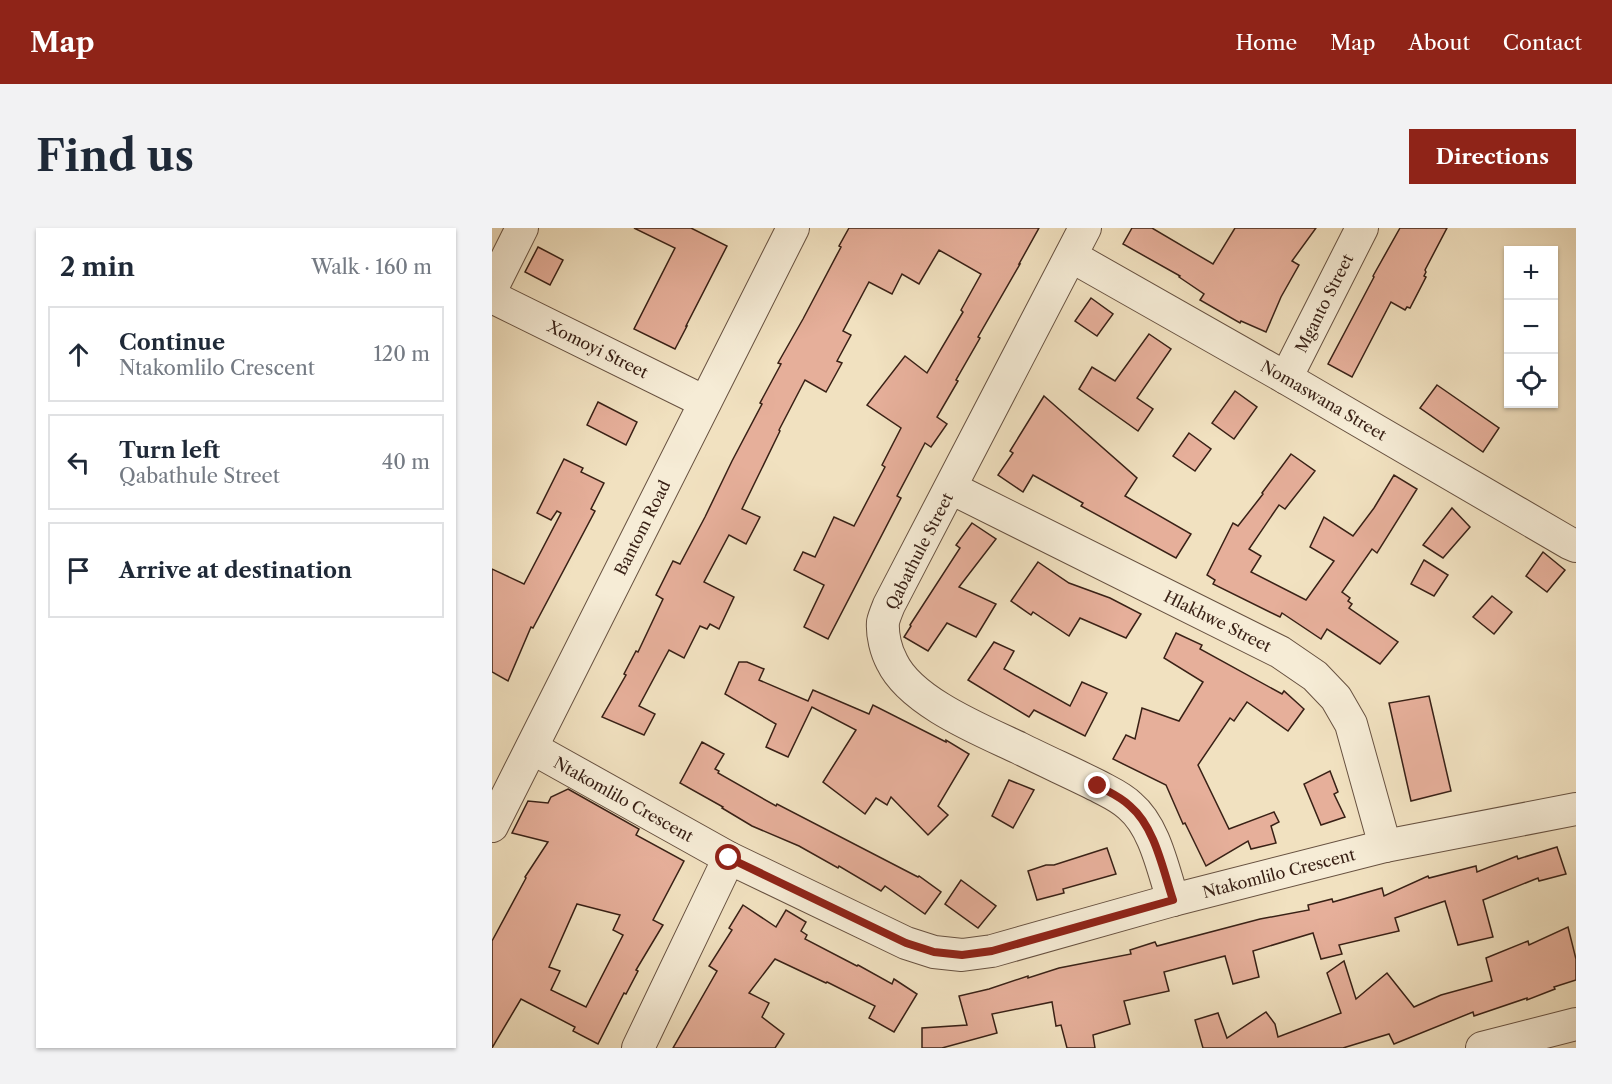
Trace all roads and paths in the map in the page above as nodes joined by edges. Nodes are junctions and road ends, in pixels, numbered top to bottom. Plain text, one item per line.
1 (522, 228) edge
2 (793, 228) edge
3 (1085, 228) edge
4 (1362, 228) edge
5 (1071, 256) junction
6 (492, 288) edge
7 (492, 297) edge
8 (1286, 378) junction
9 (705, 402) junction
10 (951, 488) junction
11 (1576, 546) edge
12 (532, 748) junction
13 (1576, 809) edge
14 (492, 826) edge
15 (1385, 846) junction
16 (729, 858) junction
17 (1173, 900) junction
18 (1576, 1024) edge
19 (638, 1048) edge
20 (1482, 1048) edge

1 - 6 street
2 - 9 street, Bantom Road
3 - 5 street, Qabathule Street
4 - 8 street, Mganto Street
5 - 8 street, Nomaswana Street
5 - 10 street, Qabathule Street
7 - 9 street, Xomoyi Street
8 - 11 street, Nomaswana Street
9 - 12 street, Bantom Road
10 - 15 street, Hlakhwe Street
10 - 17 street, Qabathule Street
12 - 14 street, Bantom Road
12 - 16 street, Ntakomlilo Crescent
13 - 15 street, Ntakomlilo Crescent
15 - 17 street, Ntakomlilo Crescent
16 - 17 street, Ntakomlilo Crescent
16 - 19 street
18 - 20 street

